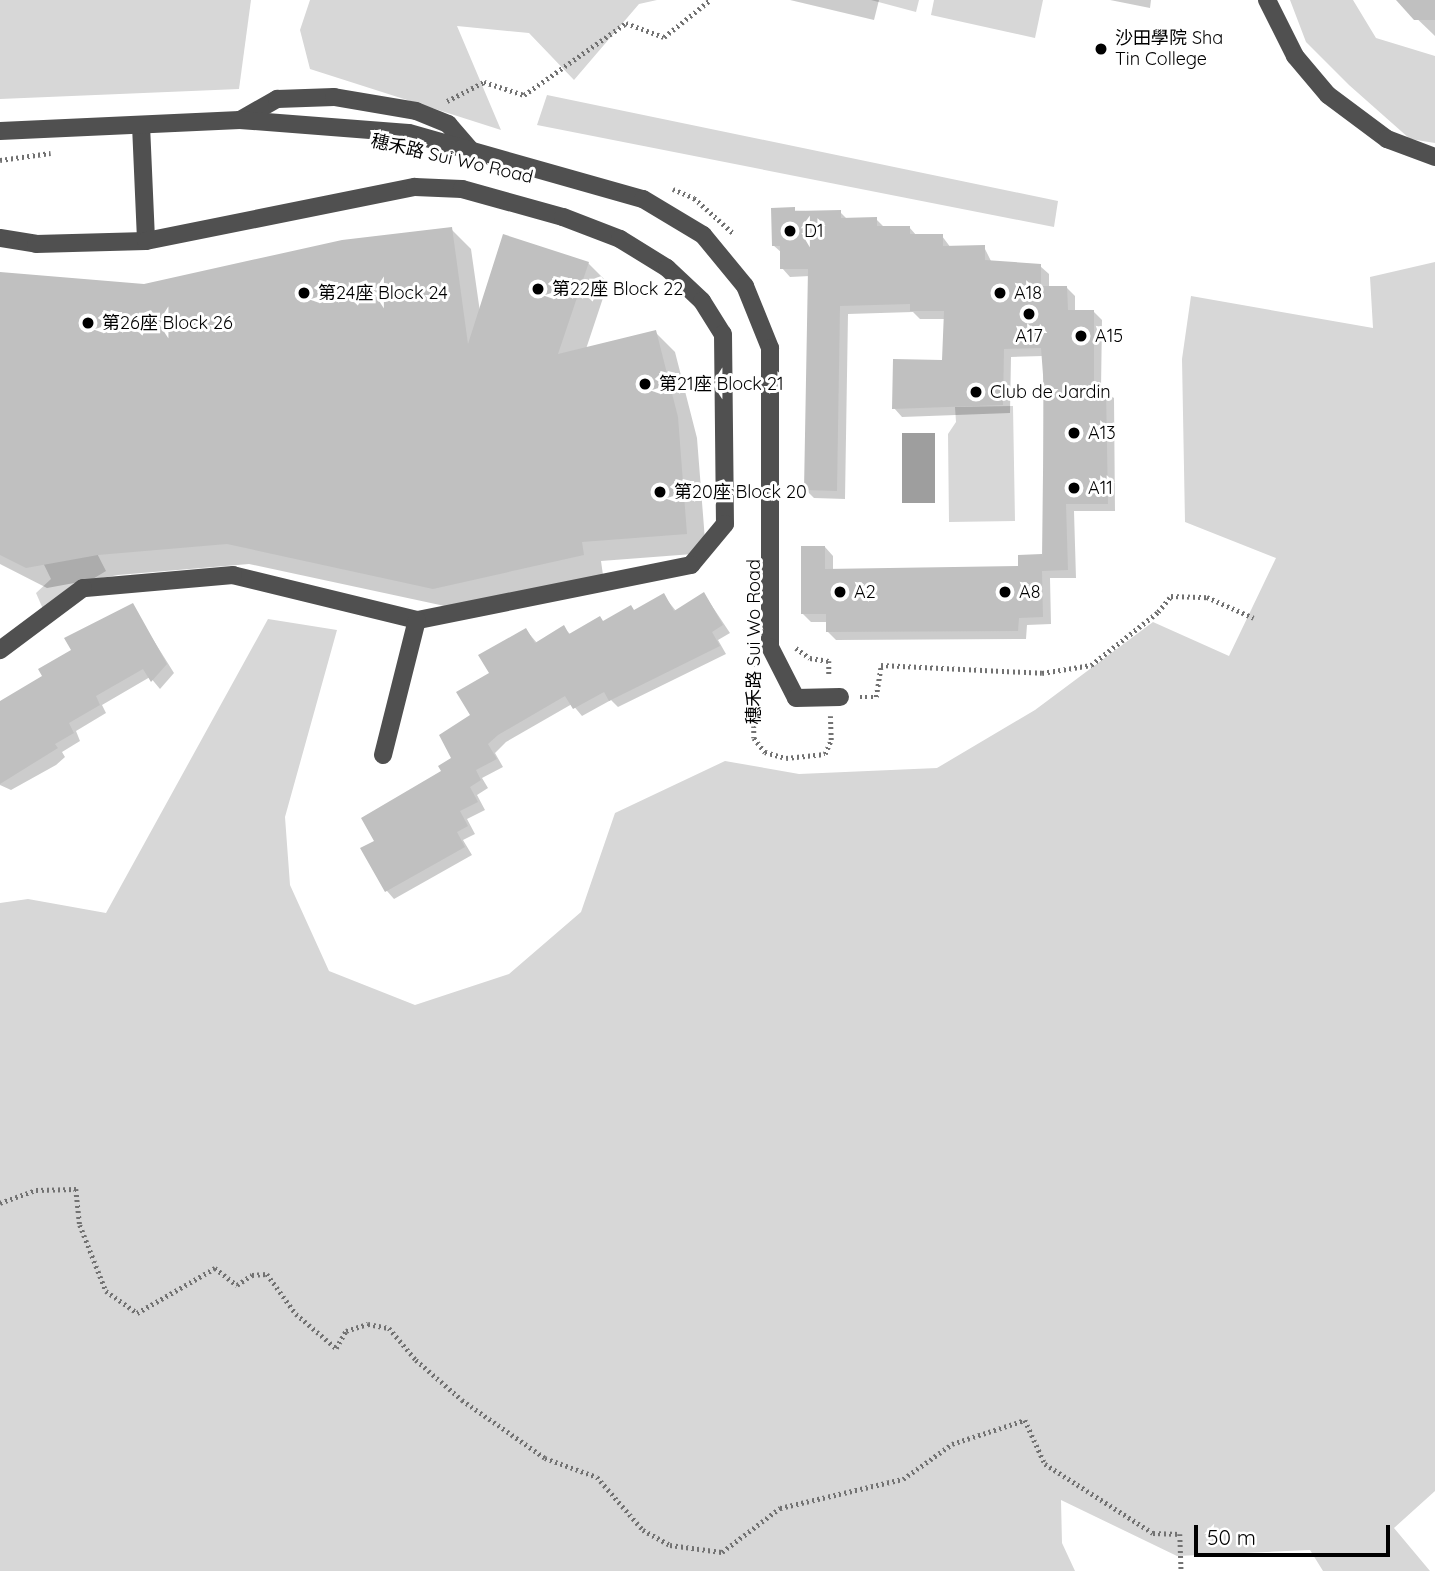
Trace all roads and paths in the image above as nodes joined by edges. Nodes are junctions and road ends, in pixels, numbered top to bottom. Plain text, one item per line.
1 (710, 0) edge
2 (1267, 0) edge
3 (439, 105) dead end
4 (240, 120) junction
5 (141, 125) junction
6 (0, 131) edge
7 (470, 149) junction
8 (65, 150) dead end
9 (1435, 157) edge
10 (0, 160) edge
11 (670, 188) dead end
12 (735, 236) dead end
13 (0, 238) edge
14 (146, 241) junction
15 (1254, 618) dead end
16 (417, 620) junction
17 (792, 645) dead end
18 (0, 649) edge
19 (754, 658) dead end
20 (835, 698) junction
21 (383, 755) dead end
22 (0, 1203) edge
23 (1181, 1571) edge

1 - 3 path
2 - 9 street
4 - 5 street, 穗禾路 Sui Wo Road
4 - 7 street, 穗禾路 Sui Wo Road
4 - 7 street
5 - 6 street, 穗禾路 Sui Wo Road
5 - 14 street
7 - 20 street, 穗禾路 Sui Wo Road
8 - 10 path
11 - 12 path
13 - 14 street
14 - 16 street
15 - 20 path
16 - 18 street
16 - 21 street
17 - 20 path, 穗禾路 Sui Wo Road
19 - 20 path, 穗禾路 Sui Wo Road
22 - 23 path

